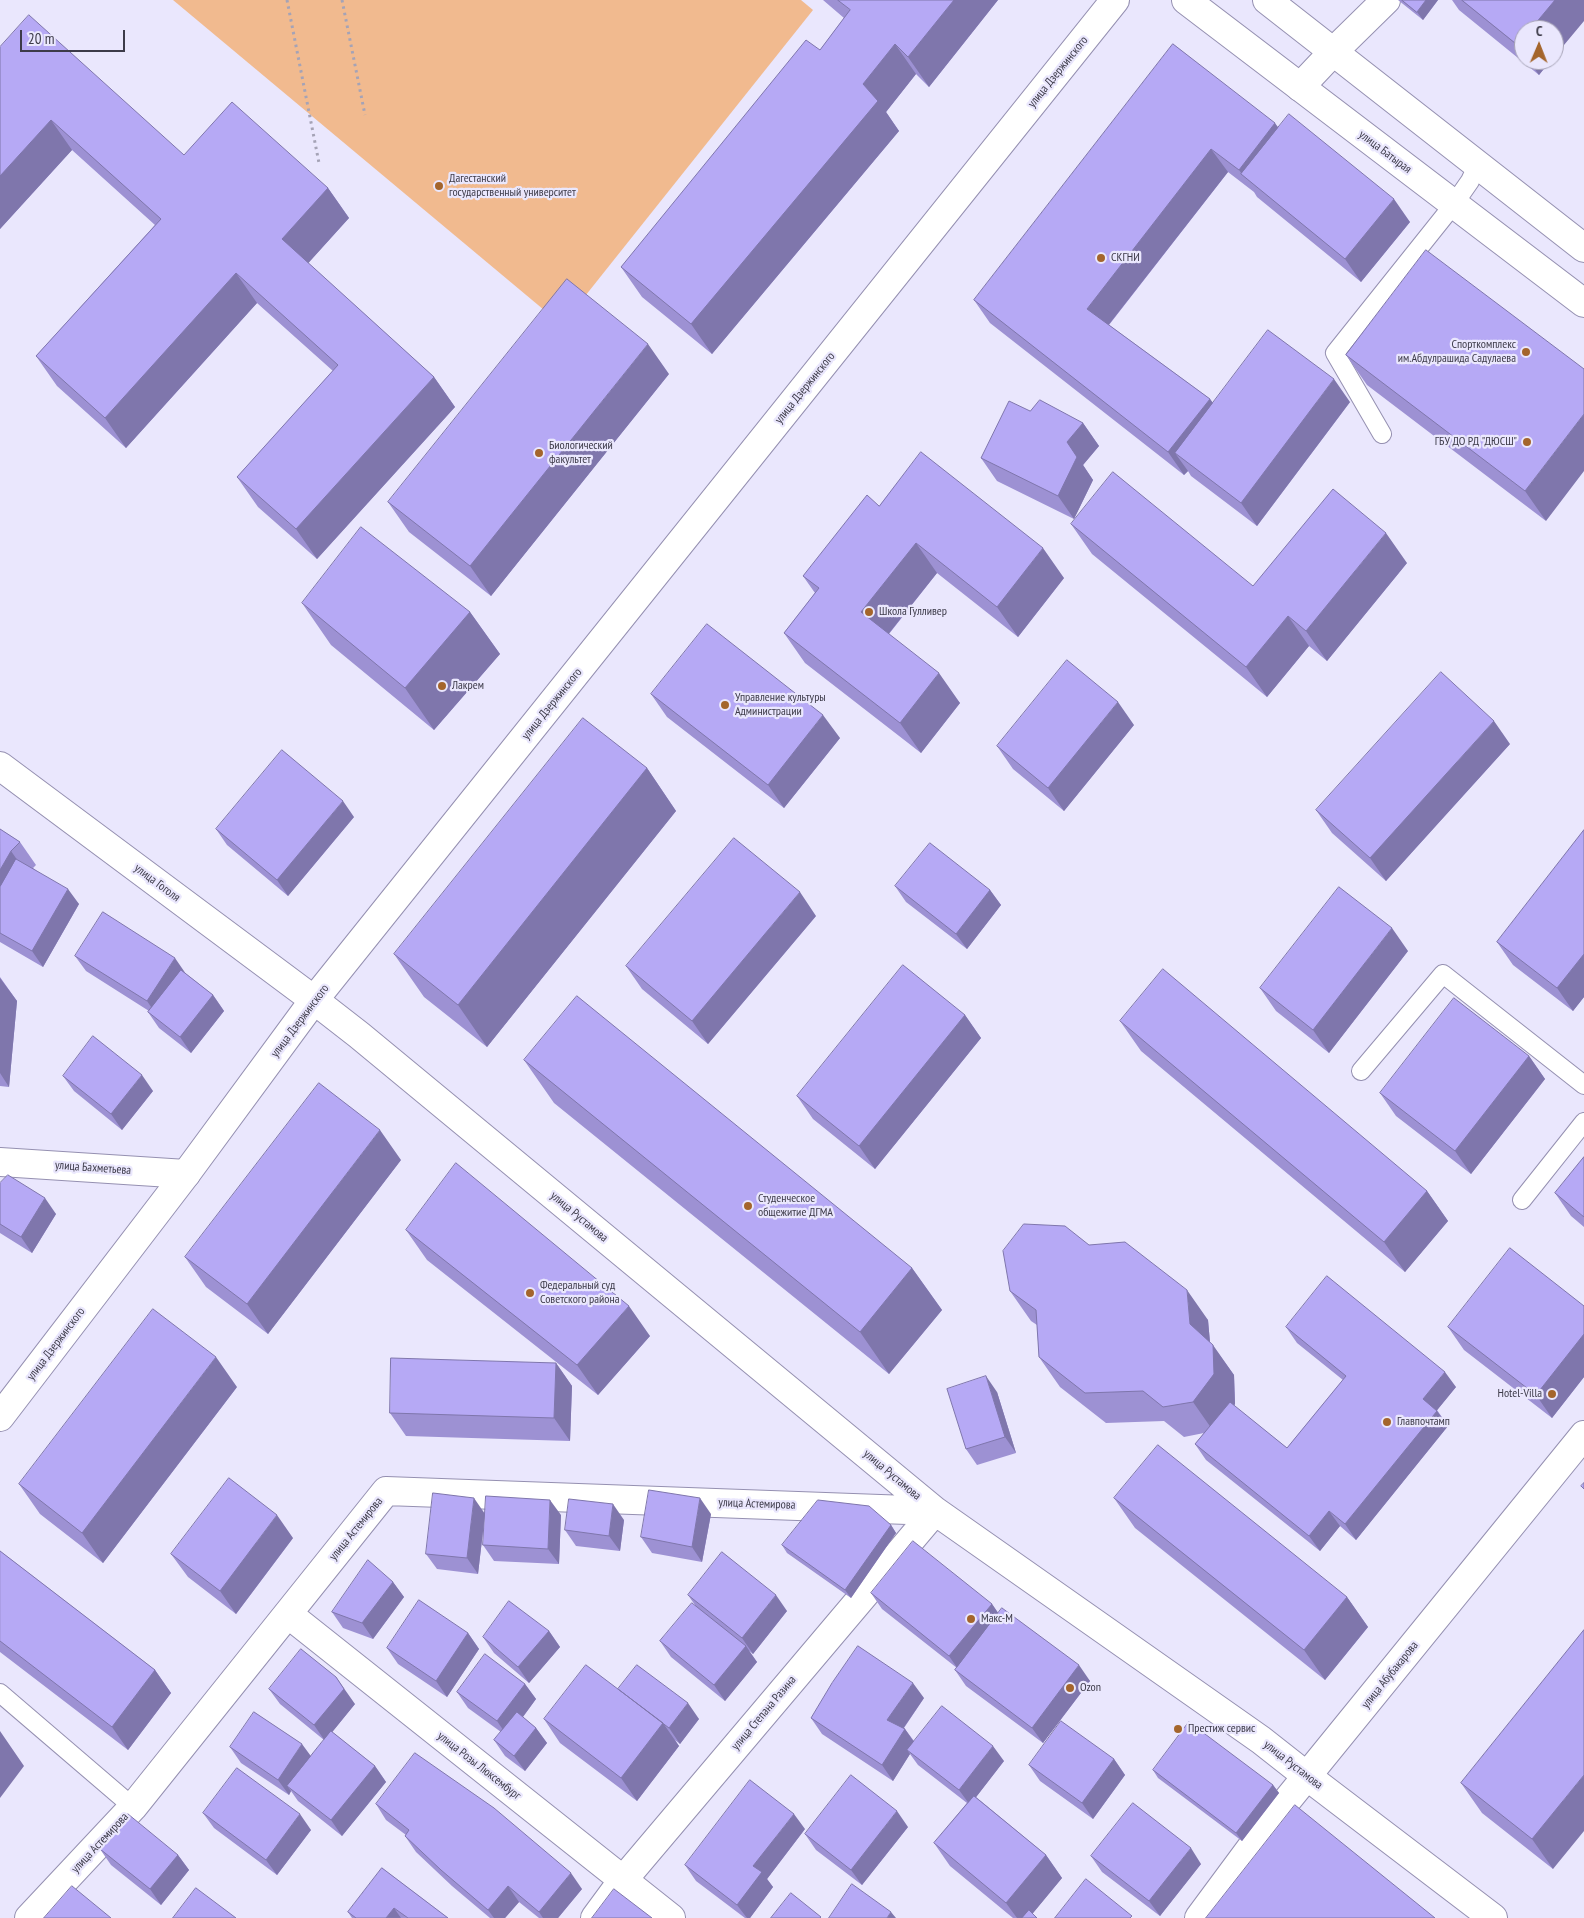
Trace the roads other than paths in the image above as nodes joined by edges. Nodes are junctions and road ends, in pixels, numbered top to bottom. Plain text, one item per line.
1 (1115, 0) edge
2 (1186, 0) edge
3 (1267, 0) edge
4 (1386, 0) edge
5 (1334, 51) junction
6 (1300, 87) junction
7 (1477, 166) junction
8 (1454, 204) junction
9 (1584, 248) edge
10 (1584, 302) edge
11 (1382, 434) dead end
12 (0, 766) edge
13 (314, 1000) junction
14 (1361, 1071) dead end
15 (1584, 1085) edge
16 (1584, 1122) edge
17 (0, 1162) edge
18 (186, 1174) junction
19 (1522, 1200) dead end
20 (0, 1416) edge
21 (1584, 1435) edge
22 (935, 1511) junction
23 (288, 1614) junction
24 (0, 1693) edge
25 (1308, 1777) junction
26 (133, 1807) junction
27 (623, 1880) junction
28 (29, 1918) edge
29 (595, 1918) edge
30 (671, 1918) edge
31 (1199, 1918) edge
32 (1493, 1918) edge

1 - 13 street, улица Дзержинского
2 - 6 street, улица Батырая
3 - 5 street
4 - 5 street
5 - 6 street
5 - 7 street
6 - 8 street, улица Батырая
7 - 8 lane
7 - 9 street
8 - 10 street, улица Батырая
8 - 11 lane
12 - 13 street, улица Гоголя
13 - 18 street, улица Дзержинского
13 - 22 street, улица Рустамова
14 - 15 lane
16 - 19 lane
17 - 18 street, улица Бахметьева
18 - 20 street, улица Дзержинского
21 - 25 street, улица Абубакарова
22 - 23 street, улица Астемирова
22 - 25 street, улица Рустамова
22 - 27 street, улица Степана Разина
23 - 26 street, улица Астемирова
23 - 27 street, улица Розы Люксембург
24 - 26 lane
25 - 31 street, улица Абубакарова
25 - 32 street, улица Рустамова
26 - 28 street, улица Астемирова
27 - 29 street, улица Степана Разина
27 - 30 street, улица Розы Люксембург

